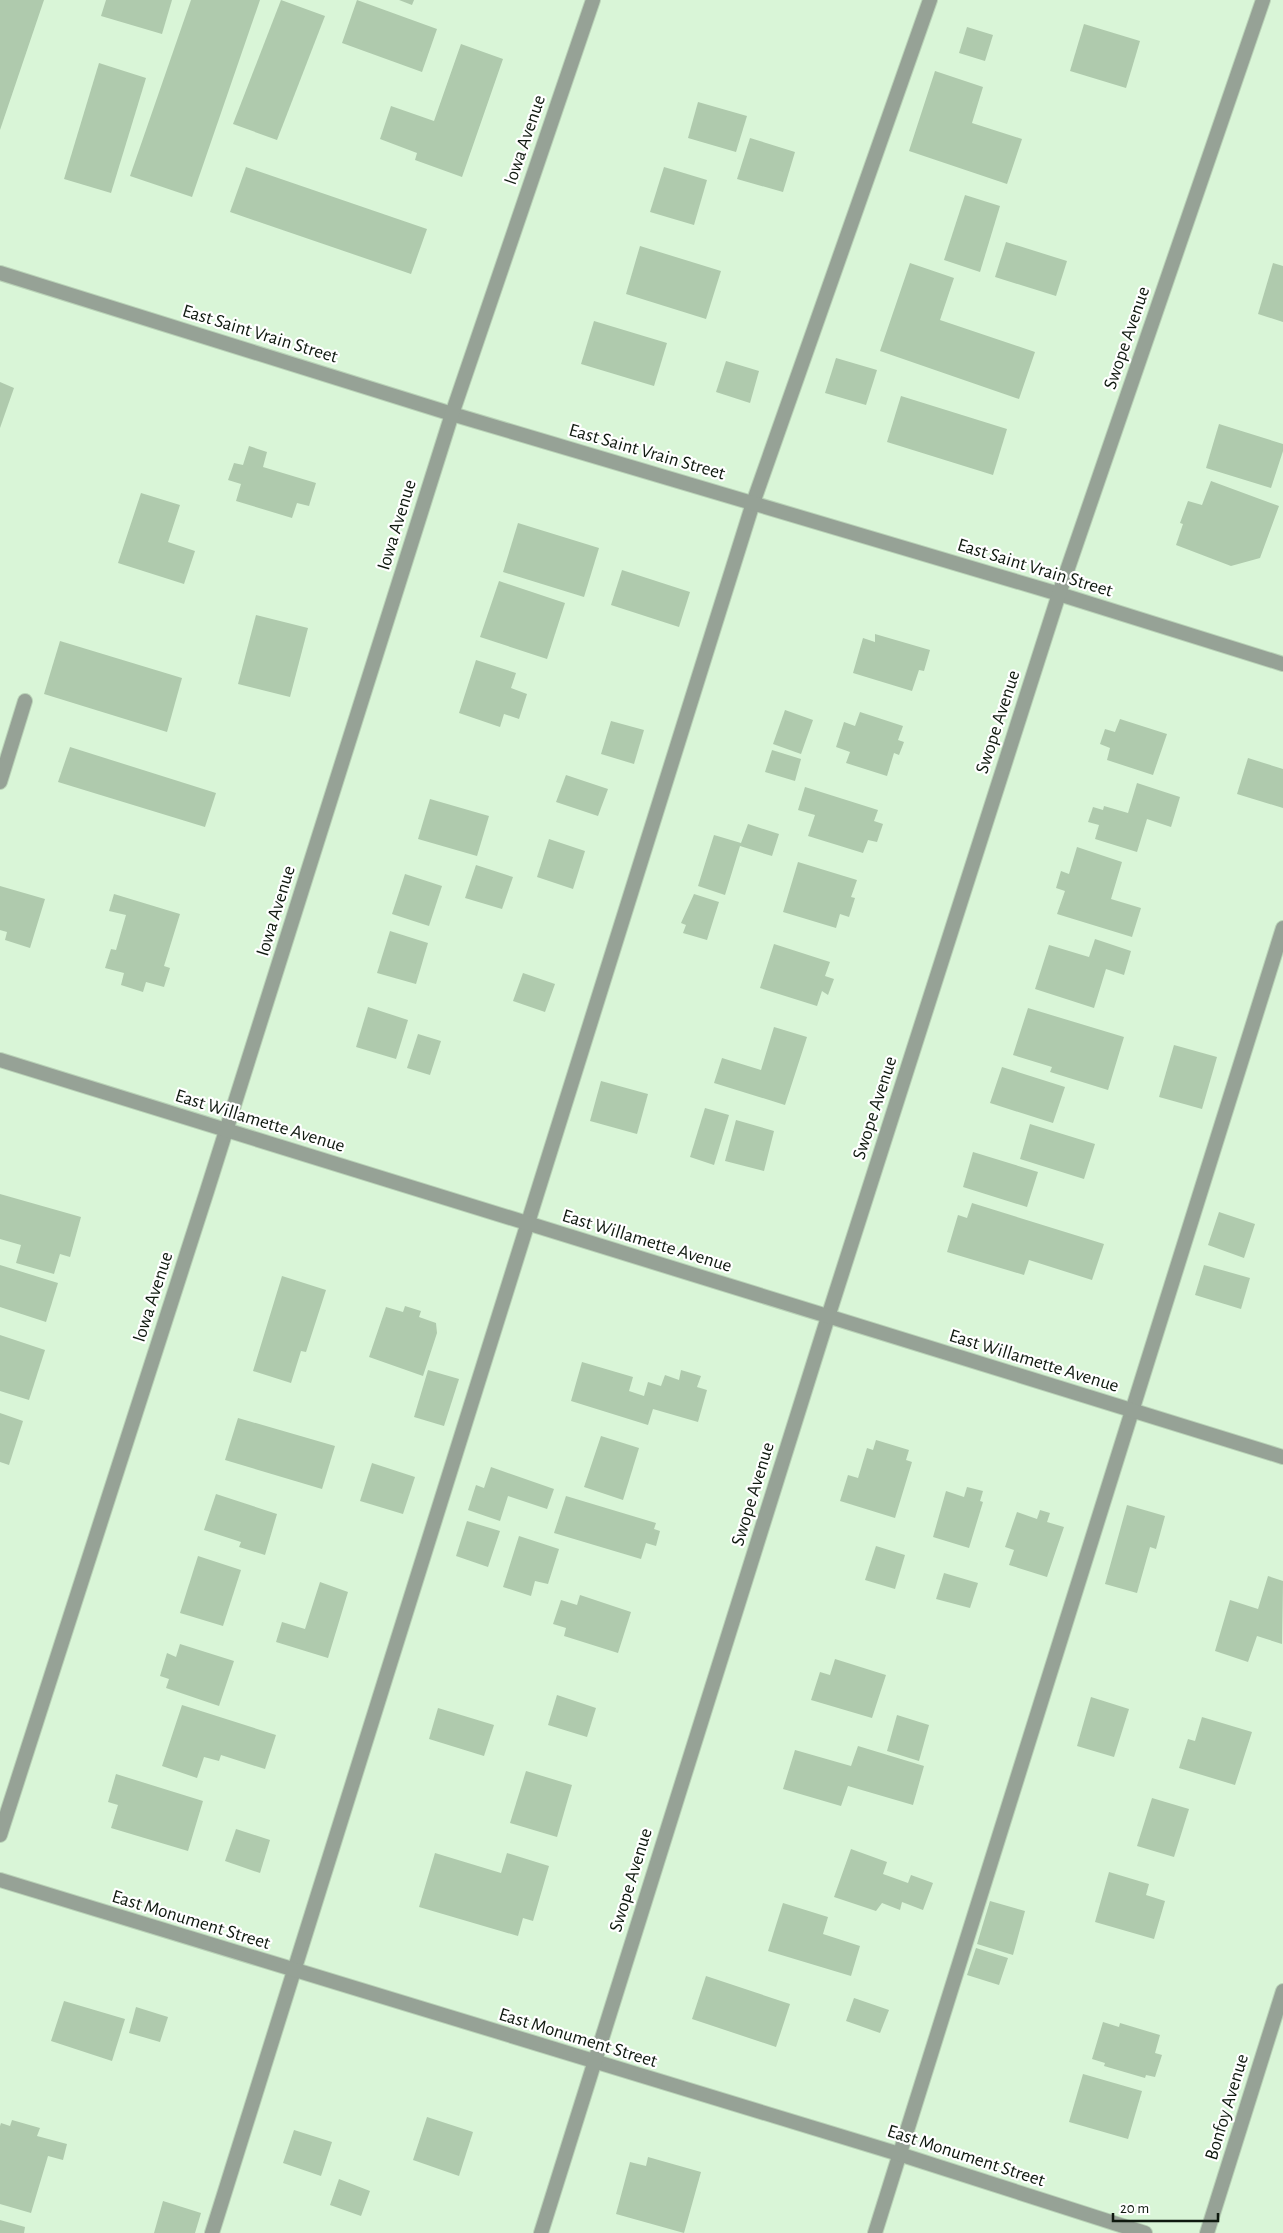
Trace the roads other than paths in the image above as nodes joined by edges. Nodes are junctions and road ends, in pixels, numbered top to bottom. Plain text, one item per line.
1 (593, 0) edge
2 (930, 0) edge
3 (1263, 0) edge
4 (0, 273) edge
5 (452, 414) junction
6 (753, 503) junction
7 (1059, 594) junction
8 (1283, 664) edge
9 (25, 701) dead end
10 (0, 782) edge
11 (1283, 928) edge
12 (0, 1060) edge
13 (226, 1130) junction
14 (526, 1223) junction
15 (828, 1317) junction
16 (1132, 1411) junction
17 (1283, 1457) edge
18 (0, 1835) edge
19 (0, 1880) edge
20 (295, 1971) junction
21 (1283, 1991) edge
22 (594, 2063) junction
23 (899, 2154) junction
24 (212, 2233) edge
25 (541, 2233) edge
26 (875, 2233) edge
27 (1145, 2233) edge
28 (1208, 2233) edge

1 - 5 street, Iowa Avenue
2 - 6 street
3 - 7 street, Swope Avenue
4 - 5 street, East Saint Vrain Street
5 - 6 street, East Saint Vrain Street
5 - 13 street, Iowa Avenue
6 - 7 street, East Saint Vrain Street
6 - 14 street
7 - 8 street, East Saint Vrain Street
7 - 15 street, Swope Avenue
9 - 10 street
11 - 16 street
12 - 13 street, East Willamette Avenue
13 - 14 street, East Willamette Avenue
13 - 18 street, Iowa Avenue
14 - 15 street, East Willamette Avenue
14 - 20 street
15 - 16 street, East Willamette Avenue
15 - 22 street, Swope Avenue
16 - 17 street, East Willamette Avenue
16 - 23 street
19 - 20 street, East Monument Street
20 - 22 street, East Monument Street
20 - 24 street
21 - 28 street, Bonfoy Avenue
22 - 23 street, East Monument Street
22 - 25 street, Swope Avenue
23 - 26 street
23 - 27 street, East Monument Street

